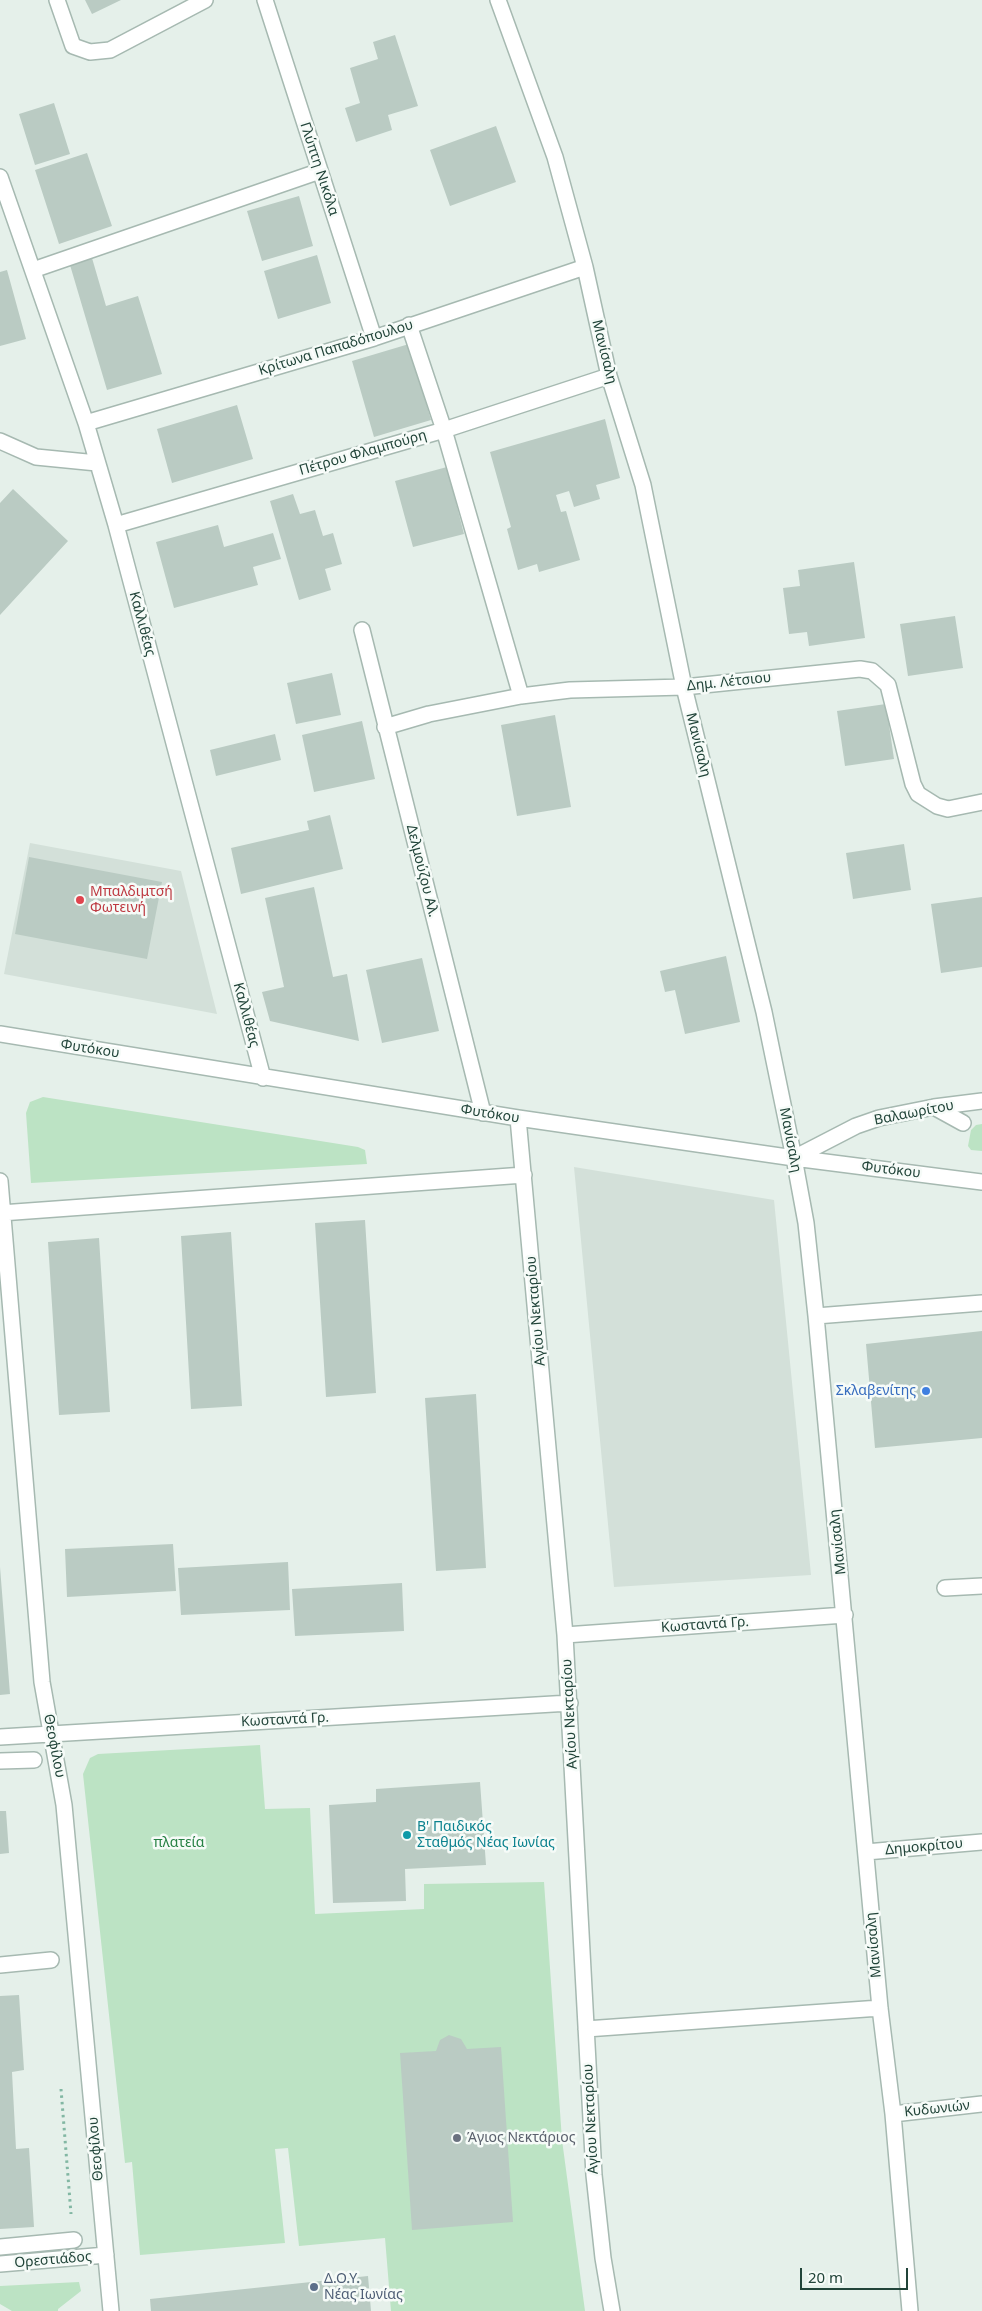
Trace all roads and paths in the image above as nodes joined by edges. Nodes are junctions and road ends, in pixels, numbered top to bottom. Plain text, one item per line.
1 (57, 0) edge
2 (205, 0) edge
3 (265, 0) edge
4 (498, 0) edge
5 (320, 171) junction
6 (0, 176) edge
7 (585, 268) junction
8 (33, 270) junction
9 (409, 326) junction
10 (374, 338) junction
11 (609, 376) junction
12 (86, 423) junction
13 (444, 430) junction
14 (0, 441) edge
15 (97, 463) junction
16 (116, 525) junction
17 (362, 630) dead end
18 (684, 687) junction
19 (521, 696) junction
20 (385, 727) junction
21 (982, 802) edge
22 (0, 1034) edge
23 (262, 1078) junction
24 (982, 1101) edge
25 (934, 1107) junction
26 (483, 1113) junction
27 (518, 1118) junction
28 (963, 1123) dead end
29 (794, 1158) junction
30 (524, 1174) junction
31 (982, 1182) edge
32 (0, 1183) edge
33 (1, 1213) edge
34 (982, 1303) edge
35 (816, 1316) junction
36 (6, 1340) edge
37 (982, 1586) edge
38 (945, 1588) dead end
39 (845, 1615) junction
40 (565, 1634) junction
41 (570, 1703) junction
42 (50, 1734) junction
43 (0, 1737) edge
44 (34, 1760) dead end
45 (0, 1761) edge
46 (982, 1842) edge
47 (866, 1852) junction
48 (51, 1960) dead end
49 (0, 1965) edge
50 (880, 2008) junction
51 (586, 2029) junction
52 (982, 2104) edge
53 (893, 2114) junction
54 (74, 2240) dead end
55 (0, 2247) edge
56 (106, 2255) junction
57 (0, 2264) edge
58 (111, 2311) edge
59 (612, 2311) edge
60 (910, 2311) edge

1 - 2 street
3 - 5 street, Γλύπτη Νικόλα
4 - 7 street, Μανίσαλη
5 - 8 street
5 - 10 street, Γλύπτη Νικόλα
6 - 8 street, Καλλιθέας
7 - 9 street, Κρίτωνα Παπαδόπουλου
7 - 11 street, Μανίσαλη
8 - 12 street, Καλλιθέας
9 - 10 street, Κρίτωνα Παπαδόπουλου
9 - 13 street
10 - 12 street, Κρίτωνα Παπαδόπουλου
11 - 13 street, Πέτρου Φλαμπούρη
11 - 18 street, Μανίσαλη
12 - 15 street, Καλλιθέας
13 - 16 street, Πέτρου Φλαμπούρη
13 - 19 street
14 - 15 street
15 - 16 street, Καλλιθέας
16 - 23 street, Καλλιθέας
17 - 20 street, Δελμούζου Αλ.
18 - 19 street, Δημ. Λέτσιου
18 - 21 street, Δημ. Λέτσιου
18 - 29 street, Μανίσαλη
19 - 20 street, Δημ. Λέτσιου
20 - 26 street, Δελμούζου Αλ.
22 - 23 street, Φυτόκου
23 - 26 street, Φυτόκου
24 - 25 street, Βαλαωρίτου
25 - 28 street
25 - 29 street, Βαλαωρίτου
26 - 27 street, Φυτόκου
27 - 29 street, Φυτόκου
27 - 30 street, Αγίου Νεκταρίου
29 - 31 street, Φυτόκου
29 - 35 street, Μανίσαλη
30 - 33 street
30 - 40 street, Αγίου Νεκταρίου
32 - 33 street, Θεοφίλου
33 - 36 street, Θεοφίλου
34 - 35 street
35 - 39 street, Μανίσαλη
36 - 42 street, Θεοφίλου
37 - 38 street
39 - 40 street, Κωσταντά Γρ.
39 - 47 street, Μανίσαλη
40 - 41 street, Αγίου Νεκταρίου
41 - 42 street, Κωσταντά Γρ.
41 - 51 street, Αγίου Νεκταρίου
42 - 43 street, Κωσταντά Γρ.
42 - 56 street, Θεοφίλου
44 - 45 street
46 - 47 street, Δημοκρίτου
47 - 50 street, Μανίσαλη
48 - 49 street
50 - 51 street
50 - 53 street, Μανίσαλη
51 - 59 street, Αγίου Νεκταρίου
52 - 53 street, Κυδωνιών
53 - 60 street, Μανίσαλη
54 - 55 street
56 - 57 street, Ορεστιάδος
56 - 58 street, Θεοφίλου

